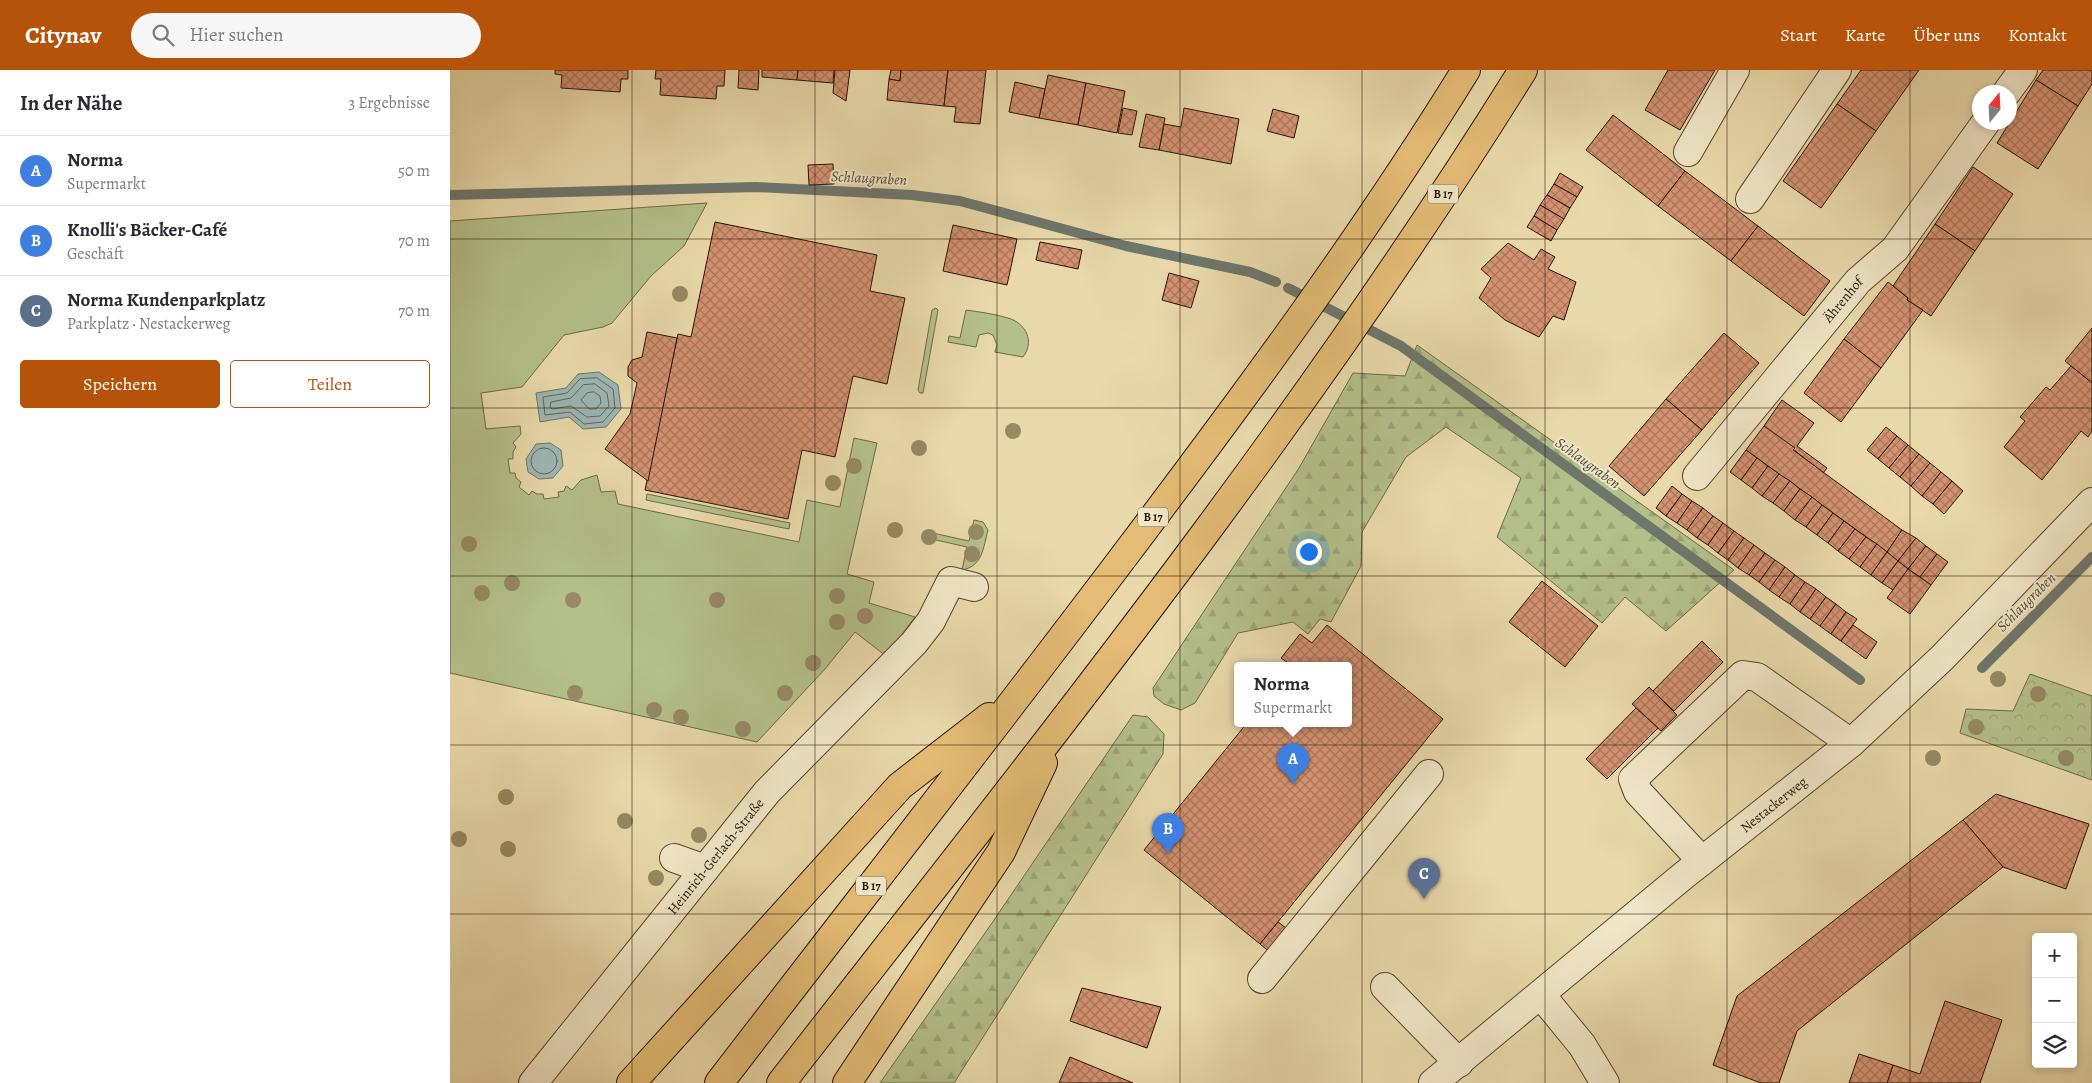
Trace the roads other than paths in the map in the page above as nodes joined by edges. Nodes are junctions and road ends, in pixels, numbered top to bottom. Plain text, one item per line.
1 (1466, 70) edge
2 (1523, 70) edge
3 (1735, 70) edge
4 (1837, 70) edge
5 (2023, 70) edge
6 (2012, 85) edge
7 (1980, 130) edge
8 (1688, 152) dead end
9 (1750, 199) dead end
10 (1697, 476) dead end
11 (2092, 502) edge
12 (974, 587) dead end
13 (1023, 689) junction
14 (1066, 715) junction
15 (1851, 743) junction
16 (1429, 774) dead end
17 (674, 858) dead end
18 (1702, 861) junction
19 (705, 869) junction
20 (1262, 980) dead end
21 (1385, 987) dead end
22 (1541, 994) junction
23 (1458, 1063) junction
24 (533, 1083) edge
25 (631, 1083) edge
26 (719, 1083) edge
27 (781, 1083) edge
28 (847, 1083) edge
29 (1433, 1083) edge
30 (1605, 1083) edge

1 - 13 highway, B 17
2 - 14 highway, B 17
3 - 8 street
4 - 9 street
5 - 6 street
7 - 10 street, Ährenhof
11 - 15 street, Nestackerweg
12 - 19 street, Heinrich-Gerlach-Straße
13 - 25 highway
13 - 26 highway, B 17
14 - 27 highway, B 17
14 - 28 highway
15 - 18 street, Nestackerweg
15 - 18 street
16 - 20 street
17 - 19 street
18 - 22 street, Nestackerweg
19 - 24 street, Heinrich-Gerlach-Straße
21 - 23 street
22 - 23 street, Nestackerweg
22 - 30 street
23 - 29 street, Nestackerweg

